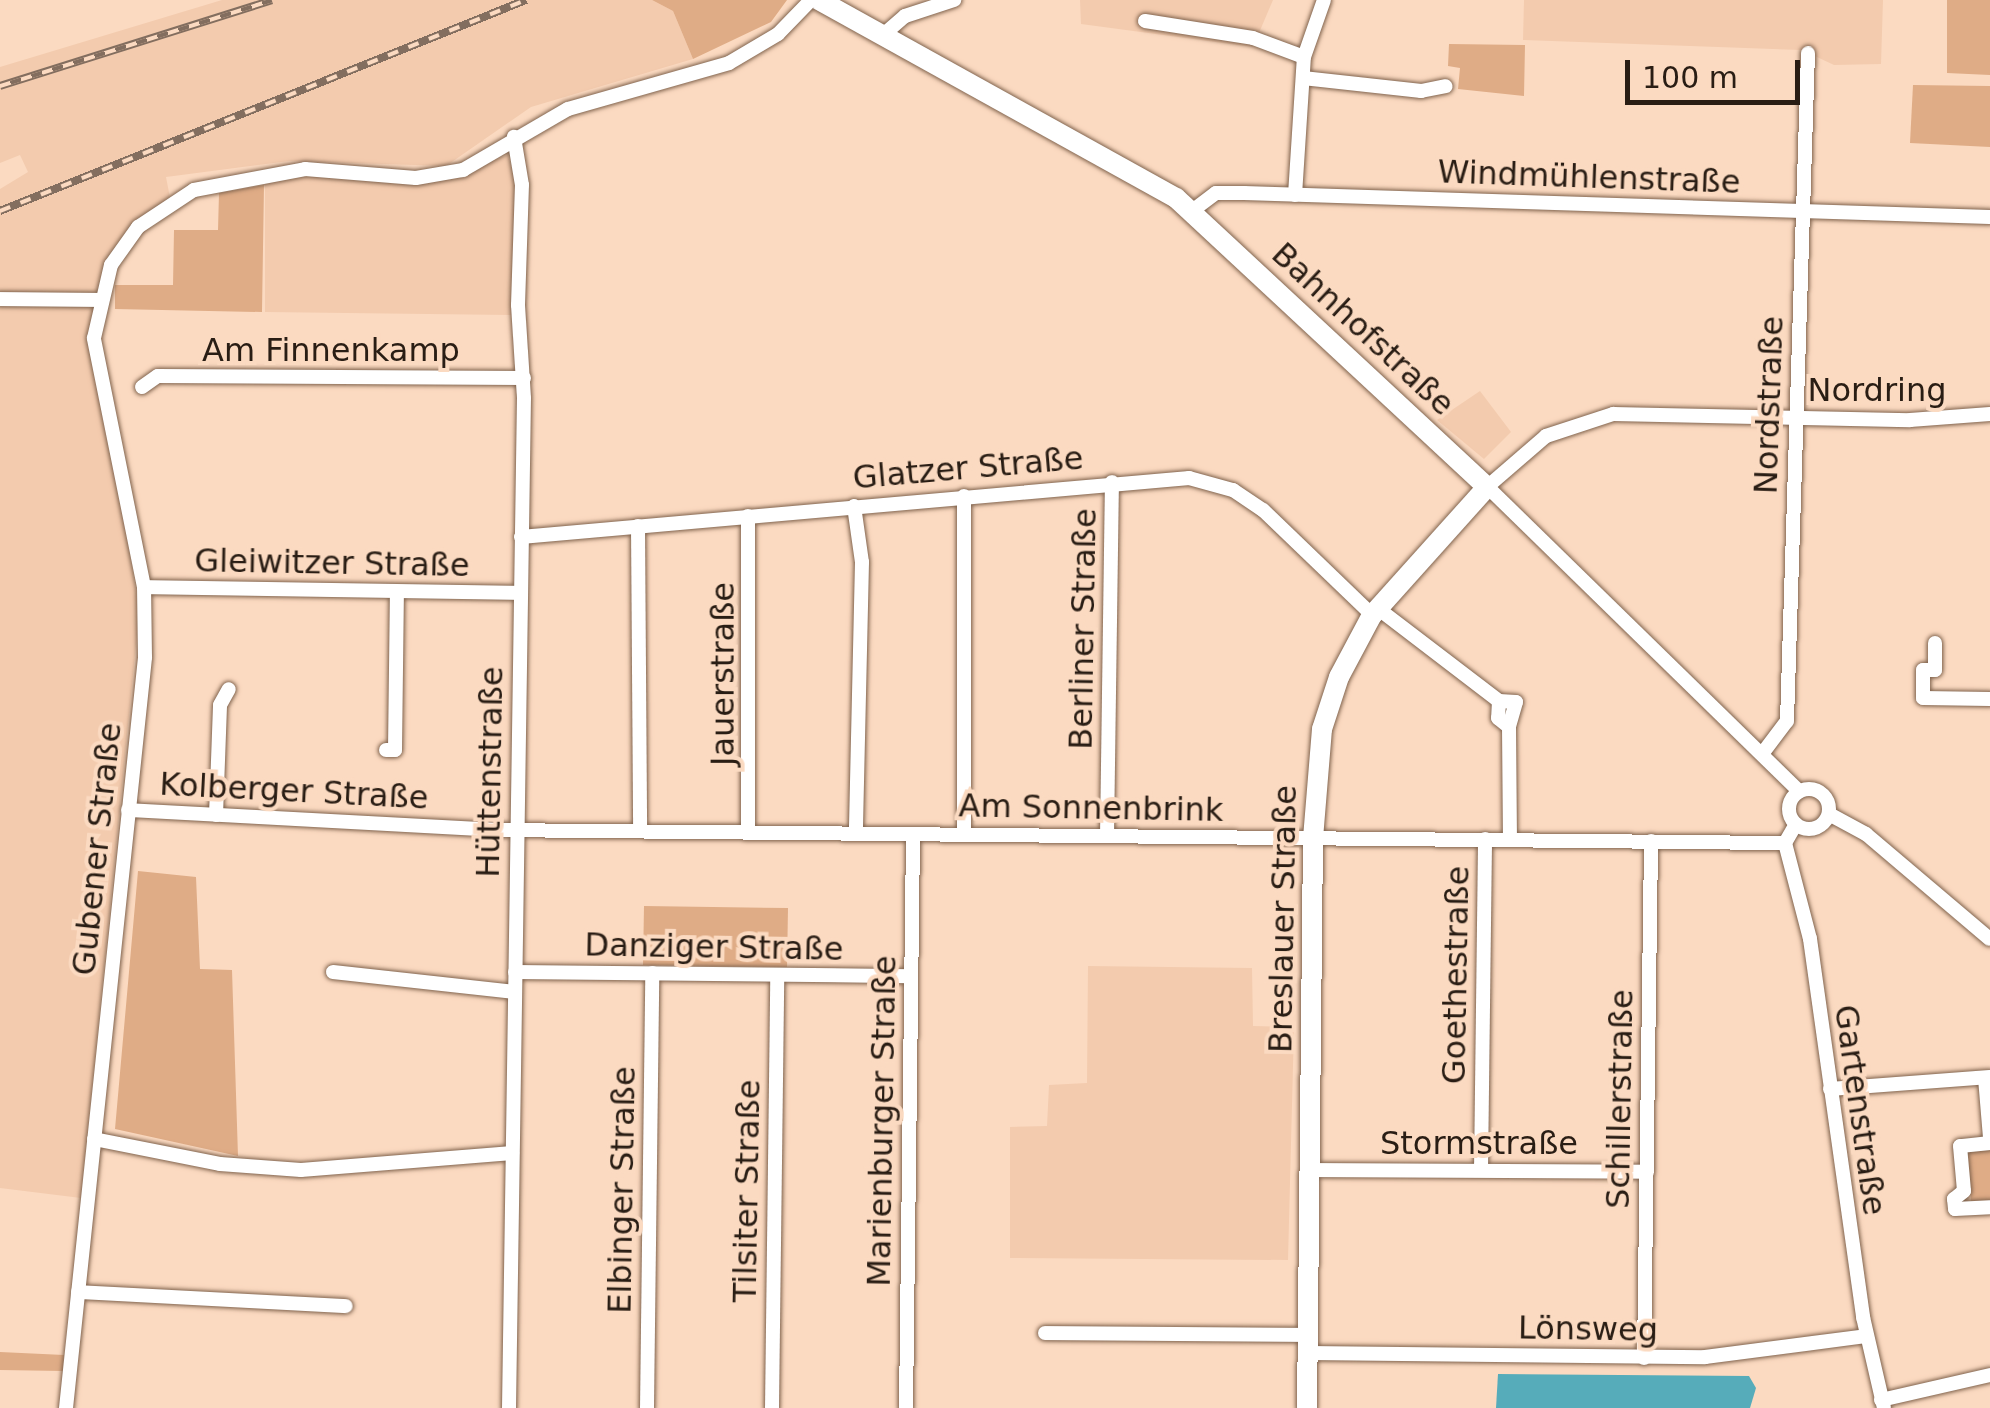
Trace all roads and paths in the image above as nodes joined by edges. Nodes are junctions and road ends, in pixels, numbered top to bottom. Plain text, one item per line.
1 (811, 0) edge
2 (819, 0) edge
3 (954, 0) edge
4 (1324, 0) edge
5 (1145, 21) dead end
6 (883, 35) junction
7 (1808, 53) dead end
8 (1304, 57) junction
9 (1303, 78) junction
10 (1446, 86) dead end
11 (514, 138) junction
12 (1294, 195) junction
13 (1192, 210) junction
14 (1803, 211) junction
15 (1990, 217) edge
16 (0, 299) edge
17 (98, 300) junction
18 (524, 378) junction
19 (142, 388) dead end
20 (1990, 414) edge
21 (1795, 417) junction
22 (1112, 482) junction
23 (1486, 487) junction
24 (964, 496) junction
25 (854, 506) junction
26 (748, 516) junction
27 (638, 526) junction
28 (521, 538) junction
29 (144, 588) junction
30 (398, 592) junction
31 (520, 593) junction
32 (1374, 611) junction
33 (1935, 643) dead end
34 (229, 690) dead end
35 (1990, 699) edge
36 (386, 750) dead end
37 (1764, 750) junction
38 (1799, 791) junction
39 (128, 810) junction
40 (216, 814) junction
41 (1829, 814) junction
42 (1796, 824) junction
43 (517, 830) junction
44 (640, 830) junction
45 (748, 832) junction
46 (856, 833) junction
47 (913, 834) junction
48 (964, 834) junction
49 (1107, 836) junction
50 (1313, 838) junction
51 (1485, 839) junction
52 (1510, 840) junction
53 (1652, 841) junction
54 (1785, 843) junction
55 (1990, 939) edge
56 (333, 972) dead end
57 (515, 972) junction
58 (652, 972) junction
59 (777, 976) junction
60 (912, 976) junction
61 (515, 992) junction
62 (1987, 1077) edge
63 (1830, 1090) junction
64 (94, 1140) junction
65 (1990, 1140) edge
66 (512, 1153) junction
67 (1310, 1170) junction
68 (1481, 1170) junction
69 (1647, 1172) junction
70 (1990, 1207) edge
71 (78, 1292) junction
72 (346, 1306) dead end
73 (1045, 1332) dead end
74 (1866, 1336) junction
75 (1308, 1344) junction
76 (1644, 1358) junction
77 (1990, 1375) edge
78 (1882, 1404) edge
79 (66, 1408) edge
80 (509, 1408) edge
81 (647, 1408) edge
82 (772, 1408) edge
83 (906, 1408) edge
84 (1307, 1408) edge

1 - 11 street
2 - 6 main road, Bahnhofstraße
3 - 6 street
4 - 8 street
5 - 8 street
6 - 13 main road, Bahnhofstraße
7 - 14 street, Nordstraße
8 - 9 street
9 - 10 street
9 - 12 street
11 - 17 street
11 - 18 street, Hüttenstraße
12 - 13 street, Windmühlenstraße
12 - 14 street, Windmühlenstraße
13 - 23 main road, Bahnhofstraße
14 - 15 street, Windmühlenstraße
14 - 21 street, Nordstraße
16 - 17 street
17 - 29 street, Gubener Straße
18 - 19 street, Am Finnenkamp
18 - 28 street, Hüttenstraße
20 - 21 street, Nordring
21 - 23 street, Nordring
21 - 37 street, Nordstraße
22 - 24 street, Glatzer Straße
22 - 32 street, Glatzer Straße
22 - 49 street, Berliner Straße
23 - 32 main road, Breslauer Straße
23 - 37 street, Bahnhofstraße
24 - 25 street, Glatzer Straße
24 - 48 street
25 - 26 street, Glatzer Straße
25 - 46 street
26 - 27 street, Glatzer Straße
26 - 45 street, Jauerstraße
27 - 28 street, Glatzer Straße
27 - 44 street
28 - 31 street, Hüttenstraße
29 - 30 street, Gleiwitzer Straße
29 - 39 street, Gubener Straße
30 - 31 street, Gleiwitzer Straße
30 - 36 street
31 - 43 street, Hüttenstraße
32 - 50 main road, Breslauer Straße
32 - 52 street, Glatzer Straße
33 - 35 street
34 - 40 street
37 - 38 street, Bahnhofstraße
38 - 41 street
38 - 42 street
39 - 40 street, Kolberger Straße
39 - 64 street, Gubener Straße
40 - 43 street, Kolberger Straße
41 - 42 street
41 - 55 street
42 - 54 street
43 - 44 street, Am Sonnenbrink
43 - 57 street, Hüttenstraße
44 - 45 street, Am Sonnenbrink
45 - 46 street, Am Sonnenbrink
46 - 47 street, Am Sonnenbrink
47 - 48 street, Am Sonnenbrink
47 - 60 street, Marienburger Straße
48 - 49 street, Am Sonnenbrink
49 - 50 street, Am Sonnenbrink
50 - 51 street, Am Sonnenbrink
50 - 67 main road, Breslauer Straße
51 - 52 street, Am Sonnenbrink
51 - 68 street, Goethestraße
52 - 53 street, Am Sonnenbrink
53 - 54 street, Am Sonnenbrink
53 - 69 street, Schillerstraße
54 - 63 street, Gartenstraße
56 - 61 street
57 - 58 street, Danziger Straße
57 - 61 street, Hüttenstraße
58 - 59 street, Danziger Straße
58 - 81 street, Elbinger Straße
59 - 60 street, Danziger Straße
59 - 82 street, Tilsiter Straße
60 - 83 street, Marienburger Straße
61 - 66 street, Hüttenstraße
62 - 63 street
62 - 65 street
63 - 74 street, Gartenstraße
64 - 66 street
64 - 71 street, Gubener Straße
65 - 70 street
66 - 80 street, Hüttenstraße
67 - 68 street, Stormstraße
67 - 75 main road, Breslauer Straße
68 - 69 street, Stormstraße
69 - 76 street, Schillerstraße
71 - 72 street
71 - 79 street, Gubener Straße
73 - 75 street, Lönsweg
74 - 76 street, Lönsweg
74 - 78 street, Gartenstraße
75 - 76 street, Lönsweg
75 - 84 main road, Breslauer Straße
77 - 78 street

